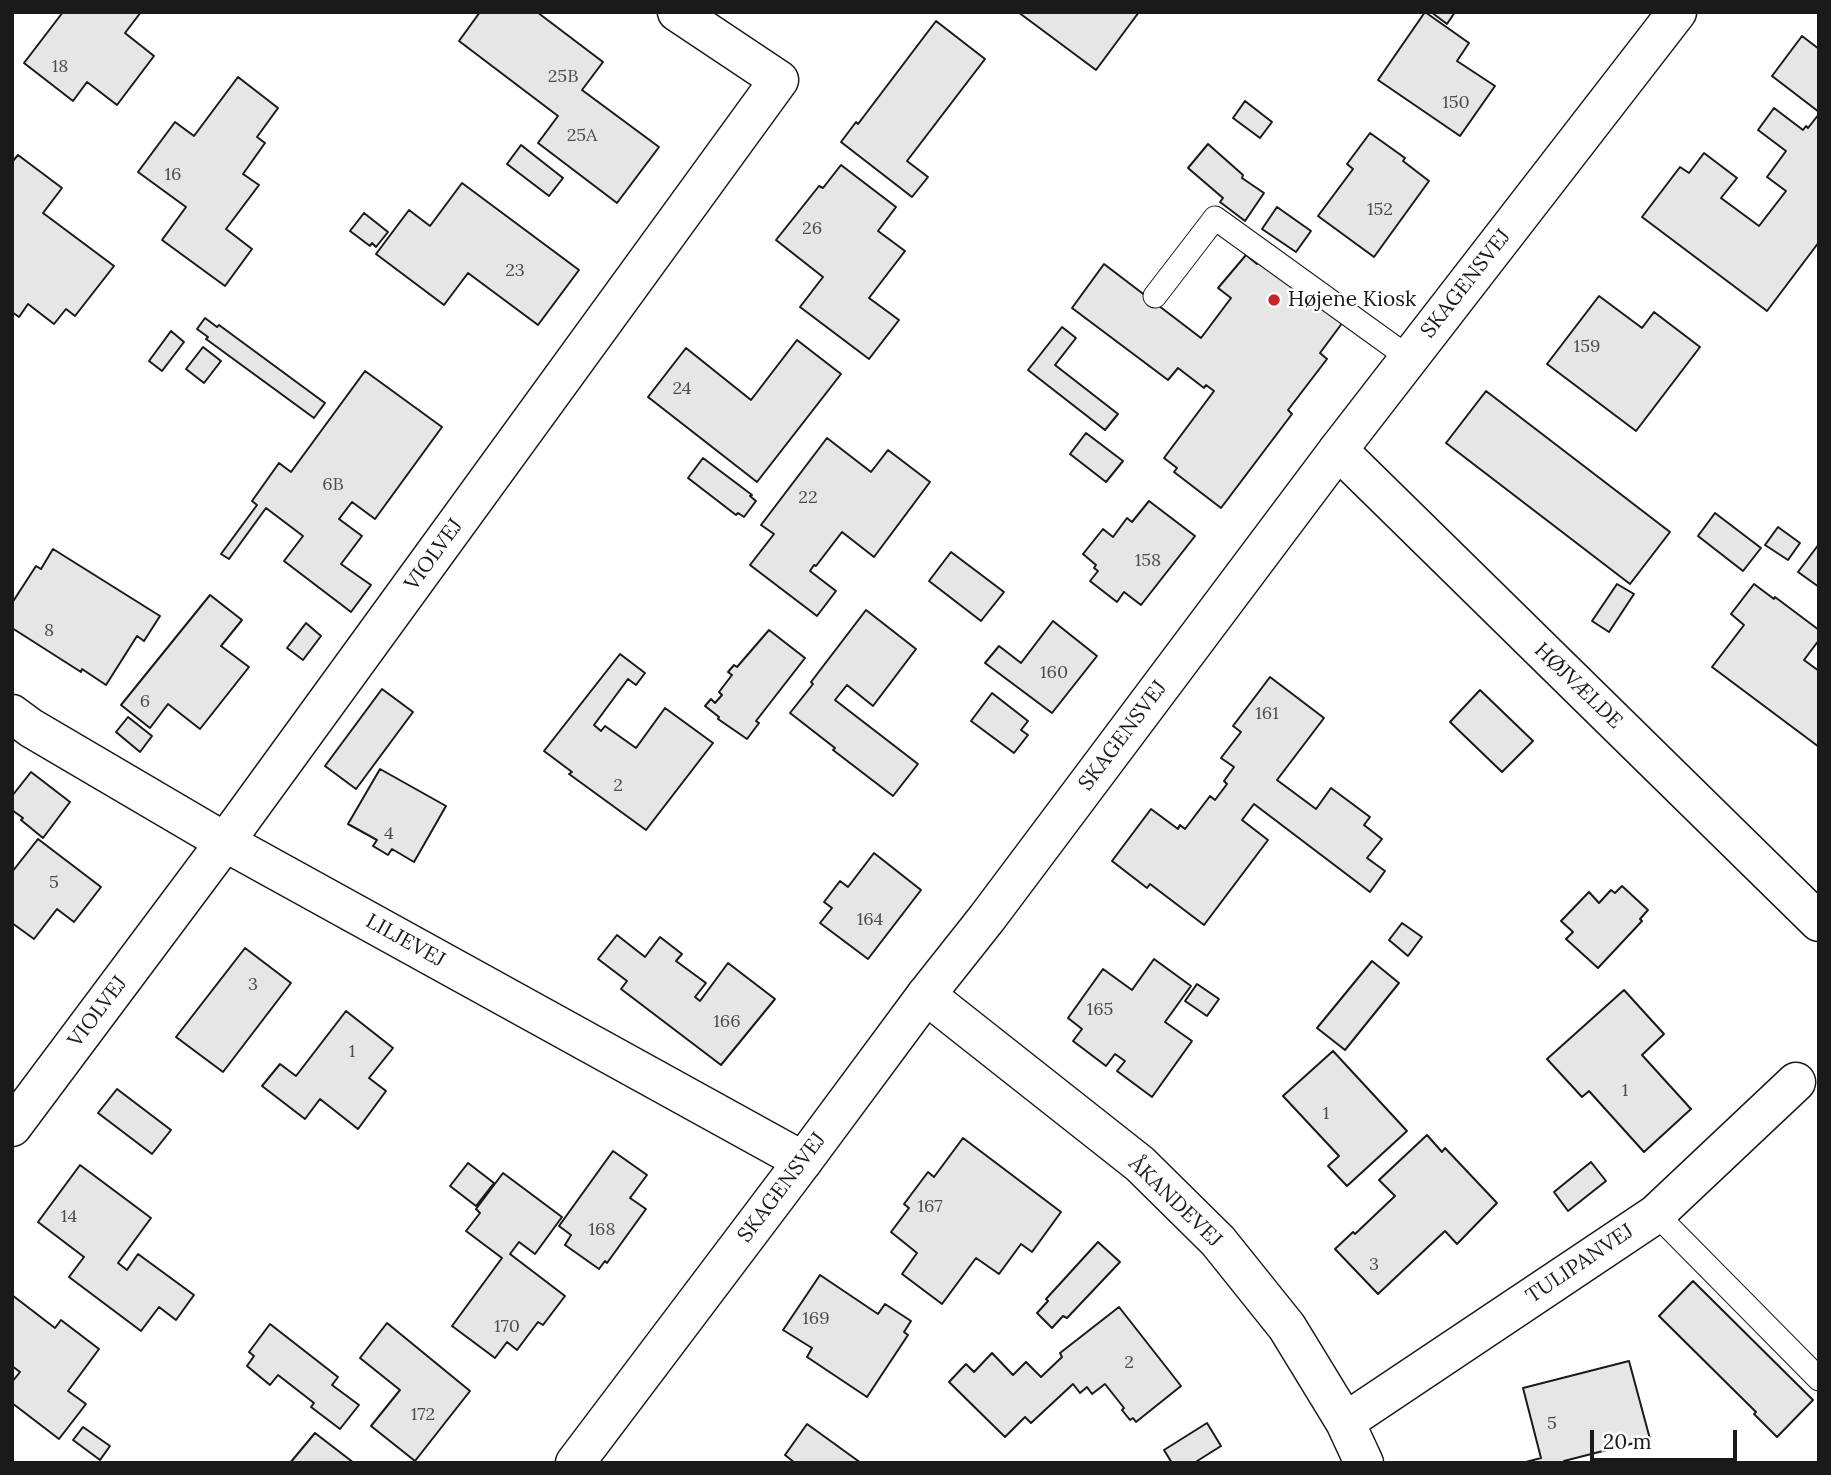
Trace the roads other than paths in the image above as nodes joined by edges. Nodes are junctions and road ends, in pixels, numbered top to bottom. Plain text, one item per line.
1 (677, 12) edge
2 (1677, 12) edge
3 (1154, 296) dead end
4 (1409, 358) junction
5 (1338, 450) junction
6 (12, 714) edge
7 (225, 842) junction
8 (1819, 922) edge
9 (926, 995) junction
10 (1796, 1082) dead end
11 (12, 1127) edge
12 (803, 1161) junction
13 (1656, 1214) junction
14 (1819, 1379) edge
15 (1345, 1422) junction
16 (575, 1463) edge
17 (1364, 1463) edge

1 - 7 street, VIOLVEJ
2 - 4 street, SKAGENSVEJ
3 - 4 lane
4 - 5 street, SKAGENSVEJ
5 - 8 street, HØJVÆLDE
5 - 9 street, SKAGENSVEJ
6 - 7 street, LILJEVEJ
7 - 11 street, VIOLVEJ
7 - 12 street, LILJEVEJ
9 - 12 street, SKAGENSVEJ
9 - 15 street, ÅKANDEVEJ
10 - 13 street, TULIPANVEJ
12 - 16 street, SKAGENSVEJ
13 - 14 lane
13 - 15 street, TULIPANVEJ
15 - 17 street, ÅKANDEVEJ

